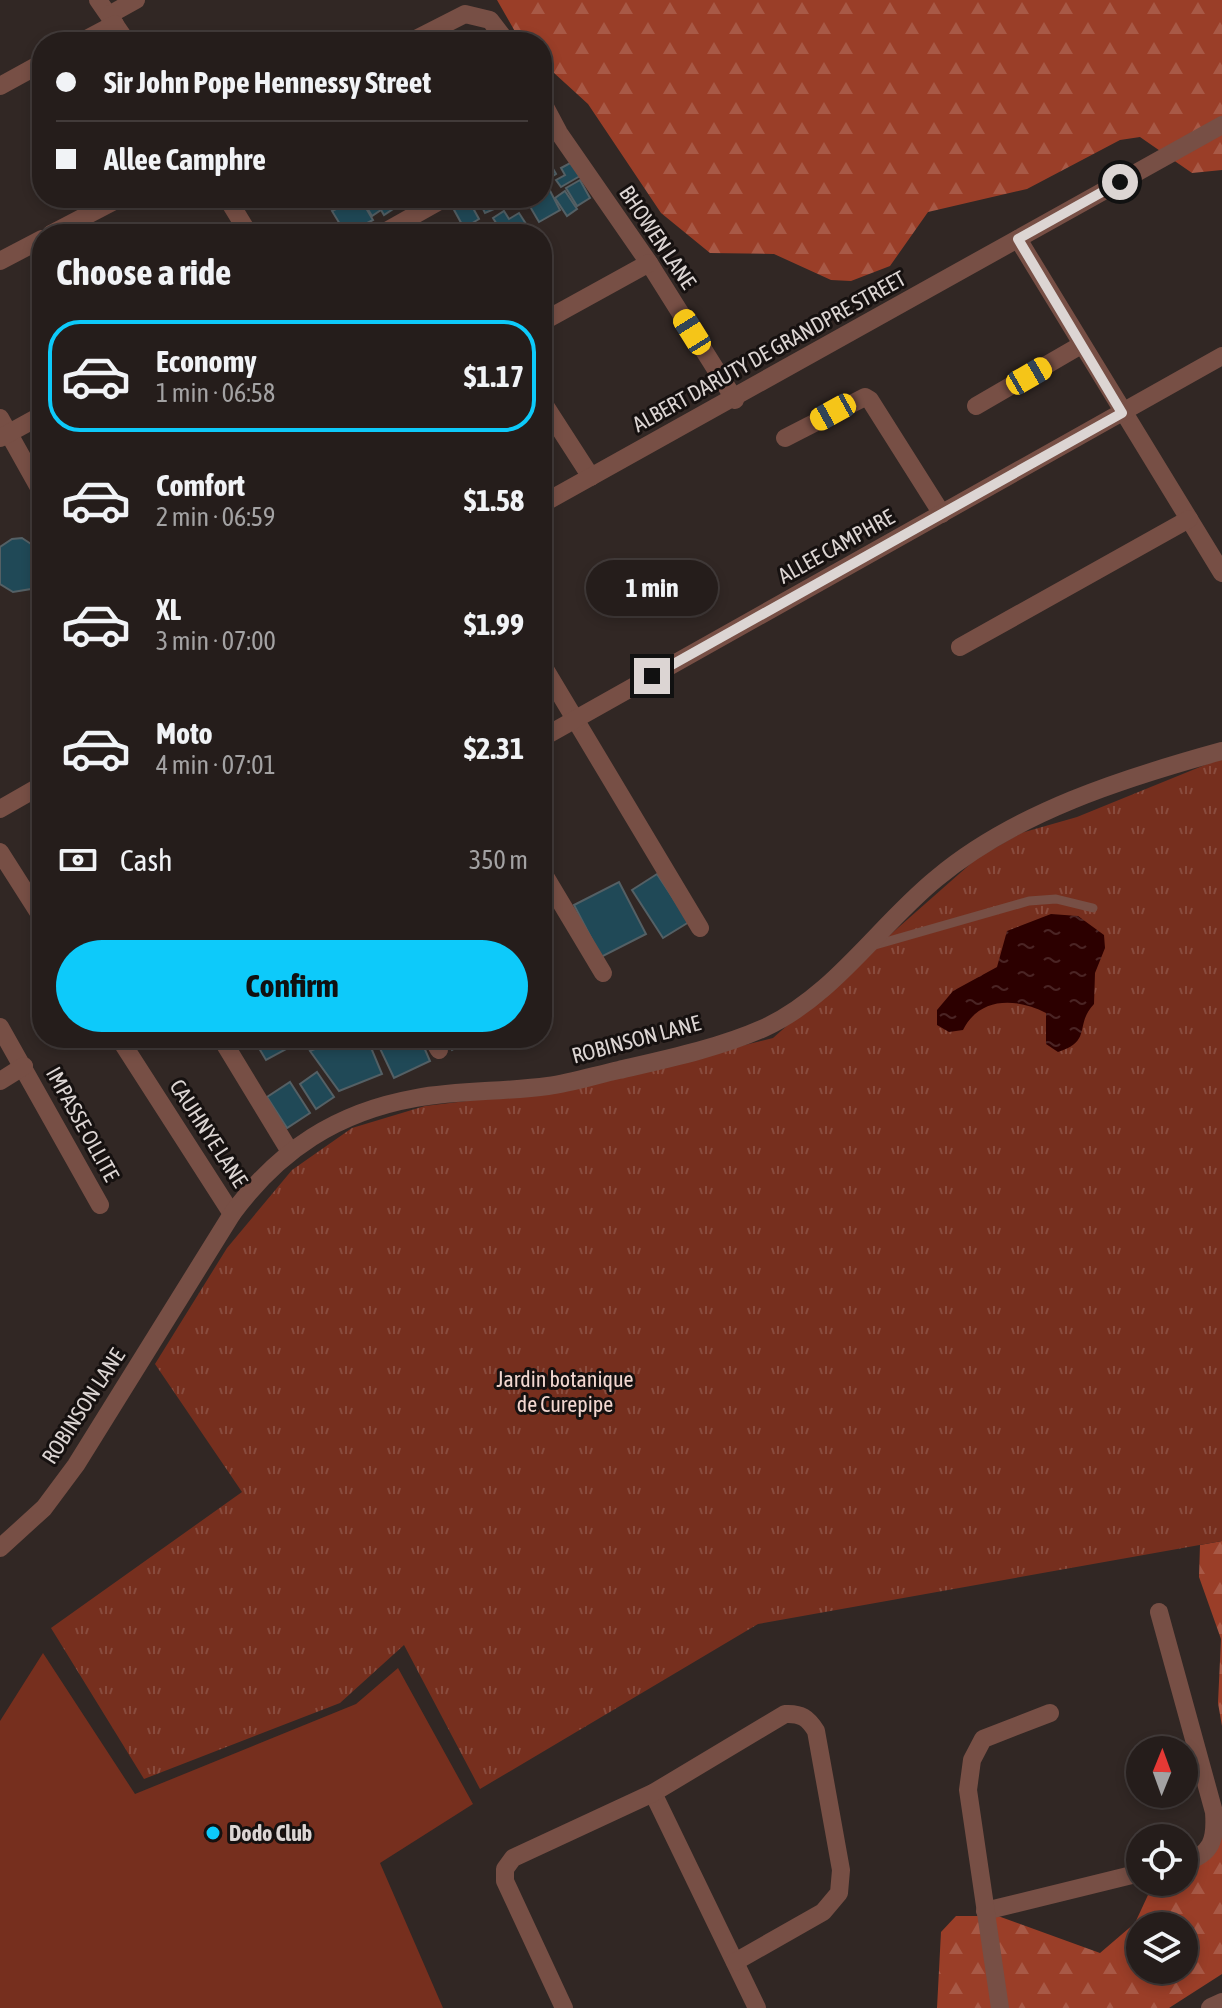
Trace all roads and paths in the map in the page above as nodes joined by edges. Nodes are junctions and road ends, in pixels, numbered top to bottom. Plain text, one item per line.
1 (136, 0) edge
2 (107, 13) edge
3 (90, 32) edge
4 (120, 32) edge
5 (430, 32) edge
6 (499, 32) edge
7 (32, 68) edge
8 (0, 86) edge
9 (552, 120) edge
10 (1222, 125) edge
11 (559, 133) junction
12 (552, 137) edge
13 (101, 208) edge
14 (427, 208) edge
15 (70, 224) edge
16 (399, 224) edge
17 (1018, 239) junction
18 (32, 244) edge
19 (0, 261) edge
20 (649, 263) junction
21 (552, 316) edge
22 (1081, 345) junction
23 (1222, 356) edge
24 (735, 400) junction
25 (976, 406) dead end
26 (1122, 413) junction
27 (552, 417) edge
28 (32, 419) edge
29 (3, 430) edge
30 (785, 438) dead end
31 (32, 477) edge
32 (591, 477) junction
33 (552, 498) edge
34 (942, 514) junction
35 (1189, 519) junction
36 (1222, 573) edge
37 (960, 647) dead end
38 (552, 682) edge
39 (573, 721) junction
40 (552, 733) edge
41 (1222, 751) edge
42 (32, 791) edge
43 (0, 809) edge
44 (0, 852) edge
45 (552, 888) edge
46 (32, 902) edge
47 (1093, 908) dead end
48 (700, 928) dead end
49 (867, 947) junction
50 (603, 973) dead end
51 (0, 1027) edge
52 (125, 1048) edge
53 (227, 1048) edge
54 (24, 1066) junction
55 (0, 1081) edge
56 (289, 1150) junction
57 (100, 1205) dead end
58 (232, 1214) junction
59 (0, 1548) edge
60 (1159, 1612) dead end
61 (1050, 1713) dead end
62 (653, 1793) junction
63 (1198, 1858) edge
64 (1126, 1876) edge
65 (985, 1911) junction
66 (735, 1962) junction
67 (1222, 2003) edge
68 (564, 2008) edge
69 (757, 2008) edge
70 (1000, 2008) edge
71 (1211, 2008) edge

1 - 2 street
2 - 3 street
2 - 4 street
5 - 6 street
7 - 8 street
9 - 11 street, BHOWEN LANE
10 - 17 street, ALBERT DARUTY DE GRANDPRE STREET
11 - 12 street
11 - 20 street, BHOWEN LANE
13 - 15 street
14 - 16 street
17 - 22 street
17 - 24 street, ALBERT DARUTY DE GRANDPRE STREET
18 - 19 street
20 - 21 street
20 - 24 street, BHOWEN LANE
22 - 25 street
22 - 26 street
23 - 26 street, ALLEE CAMPHRE
24 - 32 street, ALBERT DARUTY DE GRANDPRE STREET
26 - 34 street, ALLEE CAMPHRE
26 - 35 street
27 - 32 street
28 - 29 street
29 - 31 street
30 - 34 street
32 - 33 street, ALBERT DARUTY DE GRANDPRE STREET
34 - 39 street, ALLEE CAMPHRE
35 - 36 street
35 - 37 street
38 - 39 street
39 - 40 street, ALLEE CAMPHRE
39 - 48 street
41 - 49 street, ROBINSON LANE
42 - 43 street
44 - 46 street
45 - 50 street
47 - 49 lane
49 - 56 street, ROBINSON LANE
51 - 54 street, IMPASSE OLLITE
52 - 58 street, CAUHNYE LANE
53 - 56 street
54 - 55 street, IMPASSE OLLITE
54 - 57 street, IMPASSE OLLITE
56 - 58 street, ROBINSON LANE
58 - 59 street, ROBINSON LANE
60 - 63 street
61 - 65 street
62 - 66 street
62 - 66 street
62 - 68 street
64 - 65 street
65 - 70 street
66 - 69 street
67 - 71 street

